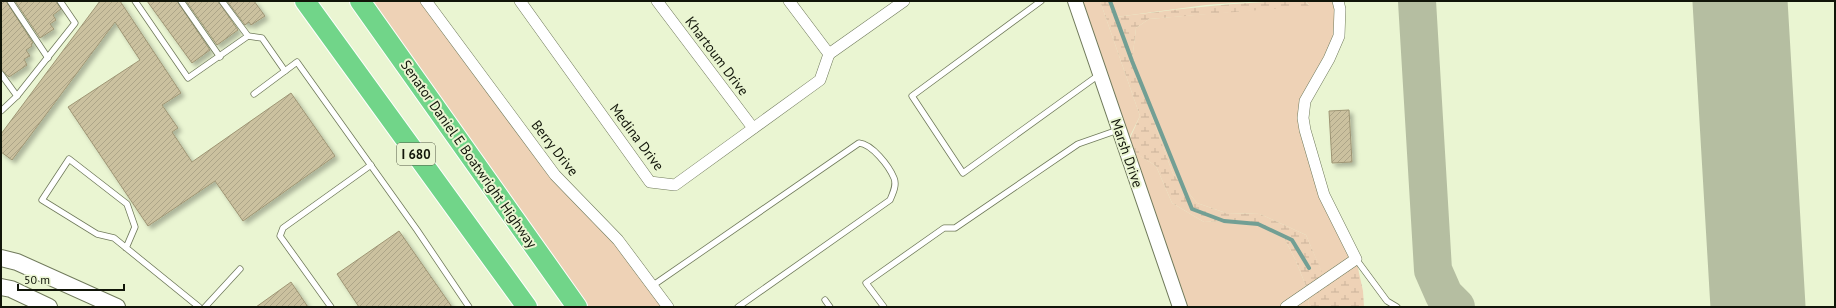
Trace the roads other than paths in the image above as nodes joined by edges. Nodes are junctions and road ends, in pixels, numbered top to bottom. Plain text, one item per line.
1 (10, 1) edge
2 (60, 1) edge
3 (135, 1) edge
4 (181, 1) edge
5 (222, 1) edge
6 (305, 1) edge
7 (360, 1) edge
8 (426, 1) edge
9 (520, 1) edge
10 (657, 1) edge
11 (789, 1) edge
12 (904, 1) edge
13 (1041, 1) edge
14 (1075, 1) edge
15 (1338, 1) edge
16 (248, 36) junction
17 (829, 54) junction
18 (220, 57) junction
19 (48, 58) junction
20 (285, 72) junction
21 (1, 74) edge
22 (1100, 74) junction
23 (254, 94) dead end
24 (17, 96) junction
25 (1, 111) edge
26 (753, 128) junction
27 (1119, 130) junction
28 (371, 165) junction
29 (126, 248) junction
30 (1, 258) edge
31 (1356, 259) junction
32 (240, 269) dead end
33 (652, 286) junction
34 (1, 287) edge
35 (825, 300) dead end
36 (1179, 306) edge
37 (49, 307) edge
38 (117, 307) edge
39 (199, 307) edge
40 (206, 307) edge
41 (331, 307) edge
42 (469, 307) edge
43 (527, 307) edge
44 (578, 307) edge
45 (668, 307) edge
46 (738, 307) edge
47 (830, 307) edge
48 (884, 307) edge
49 (1286, 307) edge
50 (1397, 307) edge

1 - 19 lane
2 - 19 lane
3 - 18 lane
4 - 18 lane
5 - 16 lane
6 - 43 highway, I 680
7 - 44 highway, Senator Daniel E Boatwright Highway
8 - 33 street, Berry Drive
9 - 26 street, Medina Drive
10 - 26 street, Khartoum Drive
11 - 17 street
12 - 17 street
13 - 22 lane
14 - 22 street, Marsh Drive
15 - 31 street
16 - 18 lane
16 - 20 lane
17 - 26 street, Medina Drive
19 - 24 lane
20 - 23 lane
20 - 28 lane
21 - 24 lane
22 - 27 street, Marsh Drive
24 - 25 lane
27 - 36 street, Marsh Drive
27 - 48 lane
28 - 41 lane
28 - 42 lane
29 - 29 lane
29 - 39 lane
30 - 38 main road
31 - 49 street
31 - 50 lane
32 - 40 lane
33 - 45 street, Berry Drive
33 - 46 lane
34 - 37 main road
35 - 47 lane

